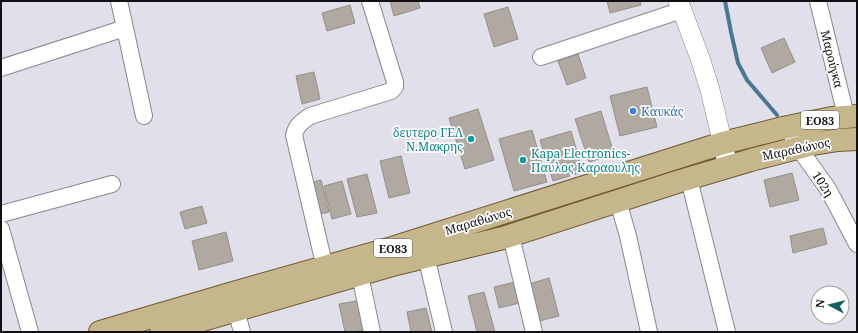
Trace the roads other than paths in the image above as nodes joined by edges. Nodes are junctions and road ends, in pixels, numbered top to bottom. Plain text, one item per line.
1 (119, 1) edge
2 (370, 1) edge
3 (818, 1) edge
4 (680, 5) edge
5 (125, 28) junction
6 (541, 57) dead end
7 (1, 68) edge
8 (144, 116) dead end
9 (851, 116) edge
10 (783, 128) junction
11 (857, 139) edge
12 (723, 143) junction
13 (799, 148) junction
14 (728, 166) junction
15 (689, 179) junction
16 (112, 184) dead end
17 (618, 201) junction
18 (1, 214) edge
19 (853, 227) edge
20 (1, 229) edge
21 (511, 236) junction
22 (857, 244) edge
23 (426, 256) junction
24 (325, 268) junction
25 (360, 275) junction
26 (236, 310) junction
27 (30, 332) edge
28 (100, 332) edge
29 (161, 332) edge
30 (242, 332) edge
31 (372, 332) edge
32 (444, 332) edge
33 (534, 332) edge
34 (649, 332) edge
35 (727, 332) edge

1 - 5 street
2 - 24 street
3 - 9 street, Μαρούγκα
4 - 6 street
4 - 12 street
5 - 7 street
5 - 8 street
9 - 10 main road, Μαραθώνος / ΕΟ83
10 - 12 main road, Μαραθώνος / ΕΟ83
10 - 13 street, 102η
11 - 13 main road, Μαραθώνος / ΕΟ83
12 - 14 street
12 - 24 main road, Μαραθώνος / ΕΟ83
13 - 14 main road, Μαραθώνος / ΕΟ83
13 - 19 street, 102η
14 - 15 main road, Μαραθώνος / ΕΟ83
15 - 17 main road, Μαραθώνος / ΕΟ83
15 - 35 street
16 - 18 street
17 - 21 main road, Μαραθώνος / ΕΟ83
17 - 34 street
19 - 22 street, 102η
20 - 27 street
21 - 23 main road, Μαραθώνος / ΕΟ83
21 - 33 street
23 - 25 main road, Μαραθώνος / ΕΟ83
23 - 32 street
24 - 28 main road, Μαραθώνος / ΕΟ83
25 - 26 main road, Μαραθώνος / ΕΟ83
25 - 31 street
26 - 29 main road, Μαραθώνος / ΕΟ83
26 - 30 street

